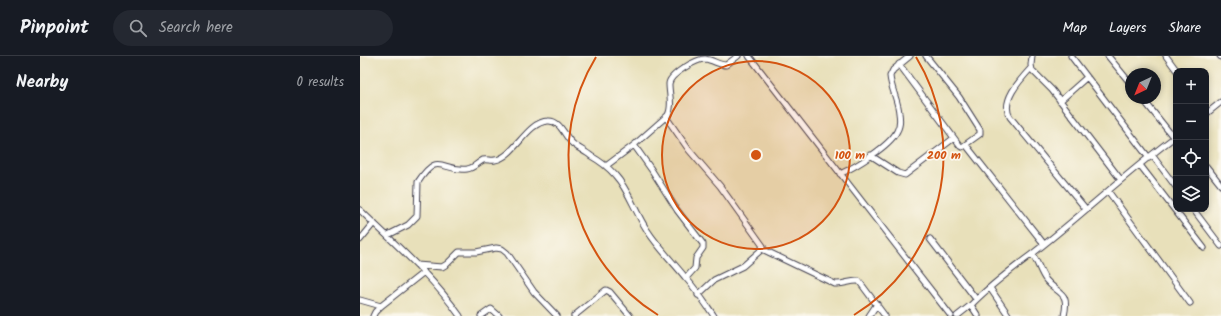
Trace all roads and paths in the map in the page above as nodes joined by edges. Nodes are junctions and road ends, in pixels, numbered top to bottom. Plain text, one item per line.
1 (738, 56) edge
2 (749, 56) edge
3 (910, 56) edge
4 (926, 56) edge
5 (1032, 56) edge
6 (1071, 56) edge
7 (1108, 56) edge
8 (1166, 56) edge
9 (899, 64) junction
10 (1031, 68) junction
11 (1175, 68) edge
12 (1087, 77) junction
13 (1125, 77) edge
14 (1060, 101) junction
15 (1221, 102) edge
16 (1147, 104) edge
17 (1209, 110) edge
18 (666, 117) junction
19 (1173, 135) edge
20 (954, 138) junction
21 (1173, 139) edge
22 (634, 145) junction
23 (966, 145) junction
24 (870, 155) junction
25 (1150, 157) junction
26 (1140, 165) junction
27 (606, 166) junction
28 (1209, 170) edge
29 (840, 174) junction
30 (1121, 180) junction
31 (1173, 184) edge
32 (1221, 185) edge
33 (1108, 191) junction
34 (1086, 209) junction
35 (360, 210) edge
36 (1195, 212) edge
37 (374, 223) junction
38 (388, 235) junction
39 (930, 239) dead end
40 (360, 240) edge
41 (1044, 244) junction
42 (1221, 246) edge
43 (762, 248) junction
44 (1204, 248) dead end
45 (1032, 254) junction
46 (417, 265) junction
47 (424, 272) junction
48 (686, 278) junction
49 (990, 288) junction
50 (698, 294) junction
51 (976, 299) junction
52 (360, 300) edge
53 (1190, 303) dead end
54 (876, 304) junction
55 (971, 305) junction
56 (381, 306) junction
57 (373, 316) edge
58 (460, 316) edge
59 (481, 316) edge
60 (499, 316) edge
61 (557, 316) edge
62 (574, 316) edge
63 (630, 316) edge
64 (714, 316) edge
65 (869, 316) edge
66 (885, 316) edge
67 (951, 316) edge
68 (957, 316) edge
69 (978, 316) edge
70 (1009, 316) edge
71 (1064, 316) edge

1 - 18 street
2 - 29 street
3 - 9 street
4 - 23 street
5 - 10 street
6 - 12 street
7 - 13 street
8 - 11 street
9 - 20 street
9 - 24 street
10 - 14 street
10 - 34 street
12 - 14 street
12 - 25 street
14 - 30 street
15 - 17 street
16 - 19 street
18 - 22 street
18 - 43 street
20 - 23 street
20 - 24 street
21 - 25 street
22 - 27 street
22 - 48 street
23 - 41 street
24 - 29 street
25 - 26 street
25 - 31 street
26 - 30 street
26 - 44 street
27 - 38 street
27 - 48 street
28 - 32 street
29 - 67 street
30 - 33 street
33 - 34 street
33 - 53 street
34 - 41 street
35 - 37 street
36 - 42 street
37 - 38 street
37 - 40 street
38 - 46 street
39 - 51 street
41 - 45 street
43 - 50 street
43 - 54 street
45 - 49 street
45 - 71 street
46 - 47 street
46 - 61 street
47 - 56 street
47 - 58 street
48 - 50 street
49 - 51 street
49 - 70 street
50 - 64 street
51 - 55 street
52 - 56 street
54 - 65 street
54 - 66 street
55 - 68 street
55 - 69 street
56 - 57 street
59 - 60 street
62 - 63 street

